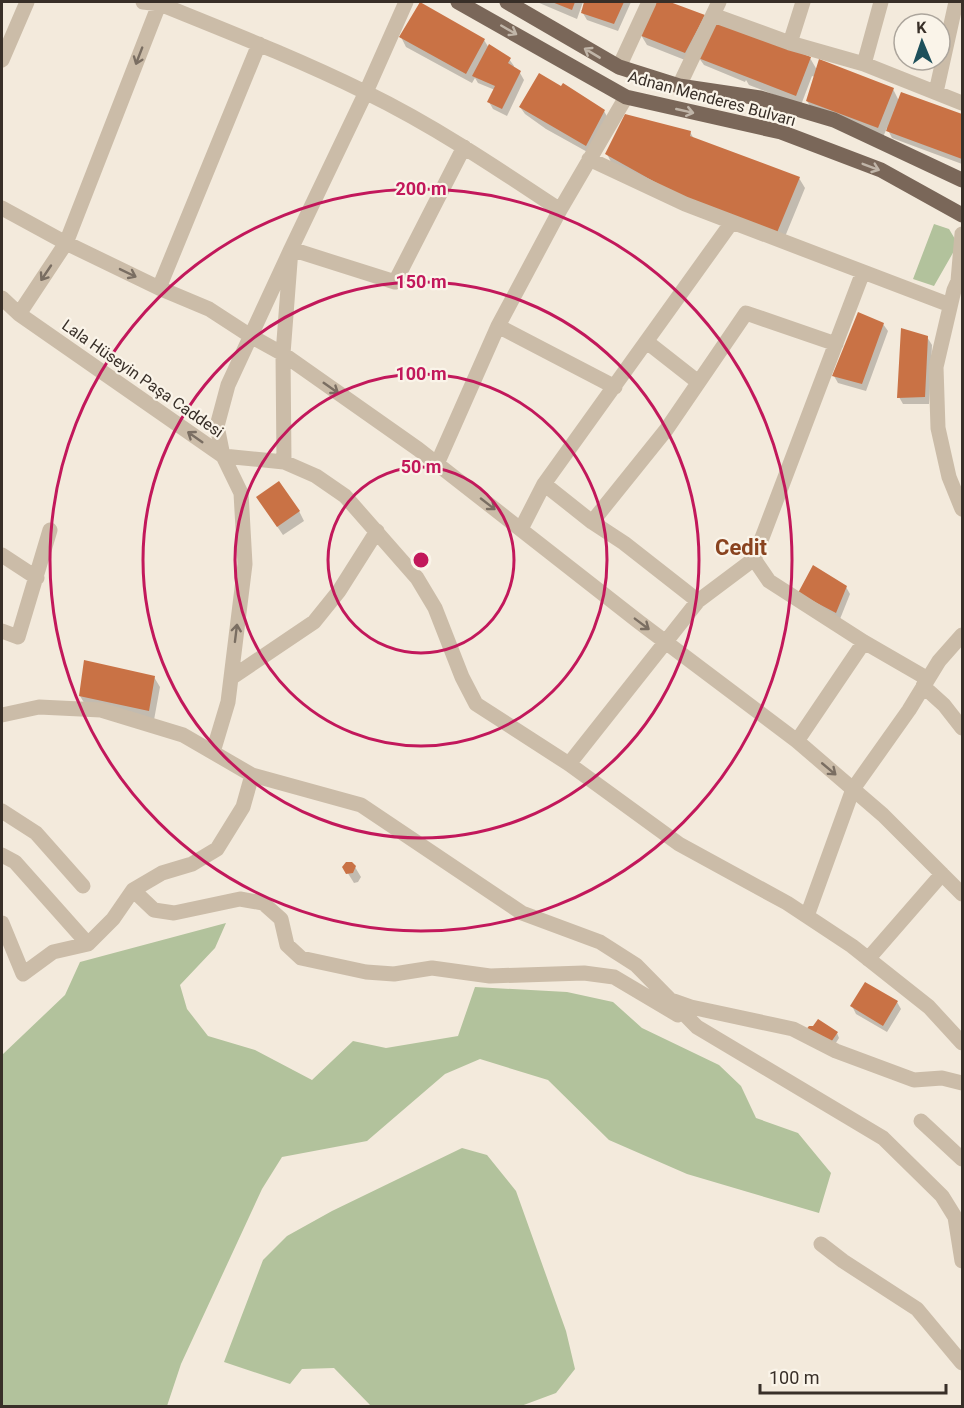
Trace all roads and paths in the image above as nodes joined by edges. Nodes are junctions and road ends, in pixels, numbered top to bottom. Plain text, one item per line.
1 (27, 2) edge
2 (143, 2) edge
3 (406, 2) edge
4 (458, 2) edge
5 (507, 2) edge
6 (650, 2) edge
7 (803, 2) edge
8 (881, 2) edge
9 (956, 2) edge
10 (160, 3) edge
11 (716, 8) edge
12 (790, 43) junction
13 (259, 44) junction
14 (2, 60) edge
15 (864, 64) junction
16 (619, 67) junction
17 (679, 86) junction
18 (366, 92) junction
19 (936, 92) junction
20 (626, 98) junction
21 (963, 103) edge
22 (464, 147) junction
23 (589, 159) junction
24 (963, 180) edge
25 (2, 208) edge
26 (560, 210) junction
27 (963, 215) edge
28 (732, 222) junction
29 (963, 234) edge
30 (66, 243) junction
31 (291, 249) junction
32 (862, 272) junction
33 (960, 283) edge
34 (159, 288) junction
35 (2, 298) edge
36 (950, 305) junction
37 (19, 314) junction
38 (498, 326) junction
39 (249, 335) junction
40 (647, 342) junction
41 (836, 344) junction
42 (283, 354) junction
43 (698, 382) junction
44 (615, 387) junction
45 (223, 456) junction
46 (284, 462) junction
47 (437, 464) junction
48 (956, 475) edge
49 (544, 484) junction
50 (963, 509) edge
51 (592, 522) junction
52 (521, 529) junction
53 (50, 530) dead end
54 (377, 531) junction
55 (2, 555) edge
56 (754, 559) junction
57 (37, 578) junction
58 (698, 601) junction
59 (2, 631) edge
60 (963, 635) edge
61 (666, 642) junction
62 (864, 642) junction
63 (231, 678) junction
64 (926, 682) junction
65 (2, 715) edge
66 (963, 728) edge
67 (796, 741) junction
68 (213, 752) junction
69 (569, 764) junction
70 (252, 775) junction
71 (853, 789) junction
72 (2, 811) edge
73 (2, 855) edge
74 (942, 874) junction
75 (83, 886) dead end
76 (133, 890) junction
77 (963, 894) edge
78 (807, 916) junction
79 (2, 923) edge
80 (88, 944) junction
81 (868, 959) junction
82 (669, 999) junction
83 (697, 1027) junction
84 (963, 1043) edge
85 (963, 1083) edge
86 (921, 1121) dead end
87 (963, 1159) edge
88 (821, 1244) dead end
89 (963, 1261) edge
90 (963, 1363) edge

1 - 14 street
2 - 10 street
3 - 18 street
4 -> 20 main road, Adnan Menderes Bulvarı
16 -> 5 main road, Adnan Menderes Bulvarı
6 - 16 street
7 - 12 street
8 - 15 street
9 - 19 street
10 - 13 street
10 -> 30 street
11 - 12 street
11 - 17 street
12 - 15 street
13 - 18 street
13 - 34 street
15 - 19 street
16 - 17 main road, Adnan Menderes Bulvarı
17 - 24 main road, Adnan Menderes Bulvarı
18 - 22 street
18 - 31 street
19 - 21 street
20 - 23 street
20 -> 27 main road, Adnan Menderes Bulvarı
22 - 26 street
22 - 31 street
23 - 26 street
23 - 28 street
25 - 30 street
26 - 38 street
28 - 32 street
28 - 40 street
29 - 33 street
30 -> 34 street
30 -> 37 street
31 - 39 street
31 - 42 street
32 - 36 street
32 - 41 street
33 - 36 street
34 - 39 street
35 - 37 street, Lala Hüseyin Paşa Caddesi
36 - 48 street
45 -> 37 street, Lala Hüseyin Paşa Caddesi
38 - 44 street
38 - 47 street
39 - 42 street
39 - 45 street
40 - 43 street
40 - 44 street
41 - 43 street
41 - 56 street
42 - 46 street
42 -> 47 street
43 - 51 street
44 - 49 street
45 - 46 street
63 -> 45 street, Lala Hüseyin Paşa Caddesi
46 - 54 street
47 -> 52 street
48 - 50 street
49 - 51 street
49 - 52 street
51 - 58 street
52 -> 61 street
53 - 57 street
54 - 63 street
54 - 69 street
55 - 57 street
56 - 58 street
56 - 62 street
57 - 59 street
58 - 61 street
60 - 64 street
61 - 67 street
61 - 69 street
62 - 64 street
62 - 67 street
63 - 68 street, Lala Hüseyin Paşa Caddesi
64 - 66 street
64 - 71 street
65 - 68 street
67 -> 71 street
68 - 70 street
69 - 78 street
70 - 76 street
70 - 82 street
71 - 74 street
71 - 78 street
72 - 75 street
73 - 80 street
74 - 77 street
74 - 81 street
76 - 80 street
76 - 83 street
78 - 81 street
79 - 80 street
81 - 84 street
82 - 83 street
82 - 85 street
83 - 89 street
86 - 87 street
88 - 90 street

